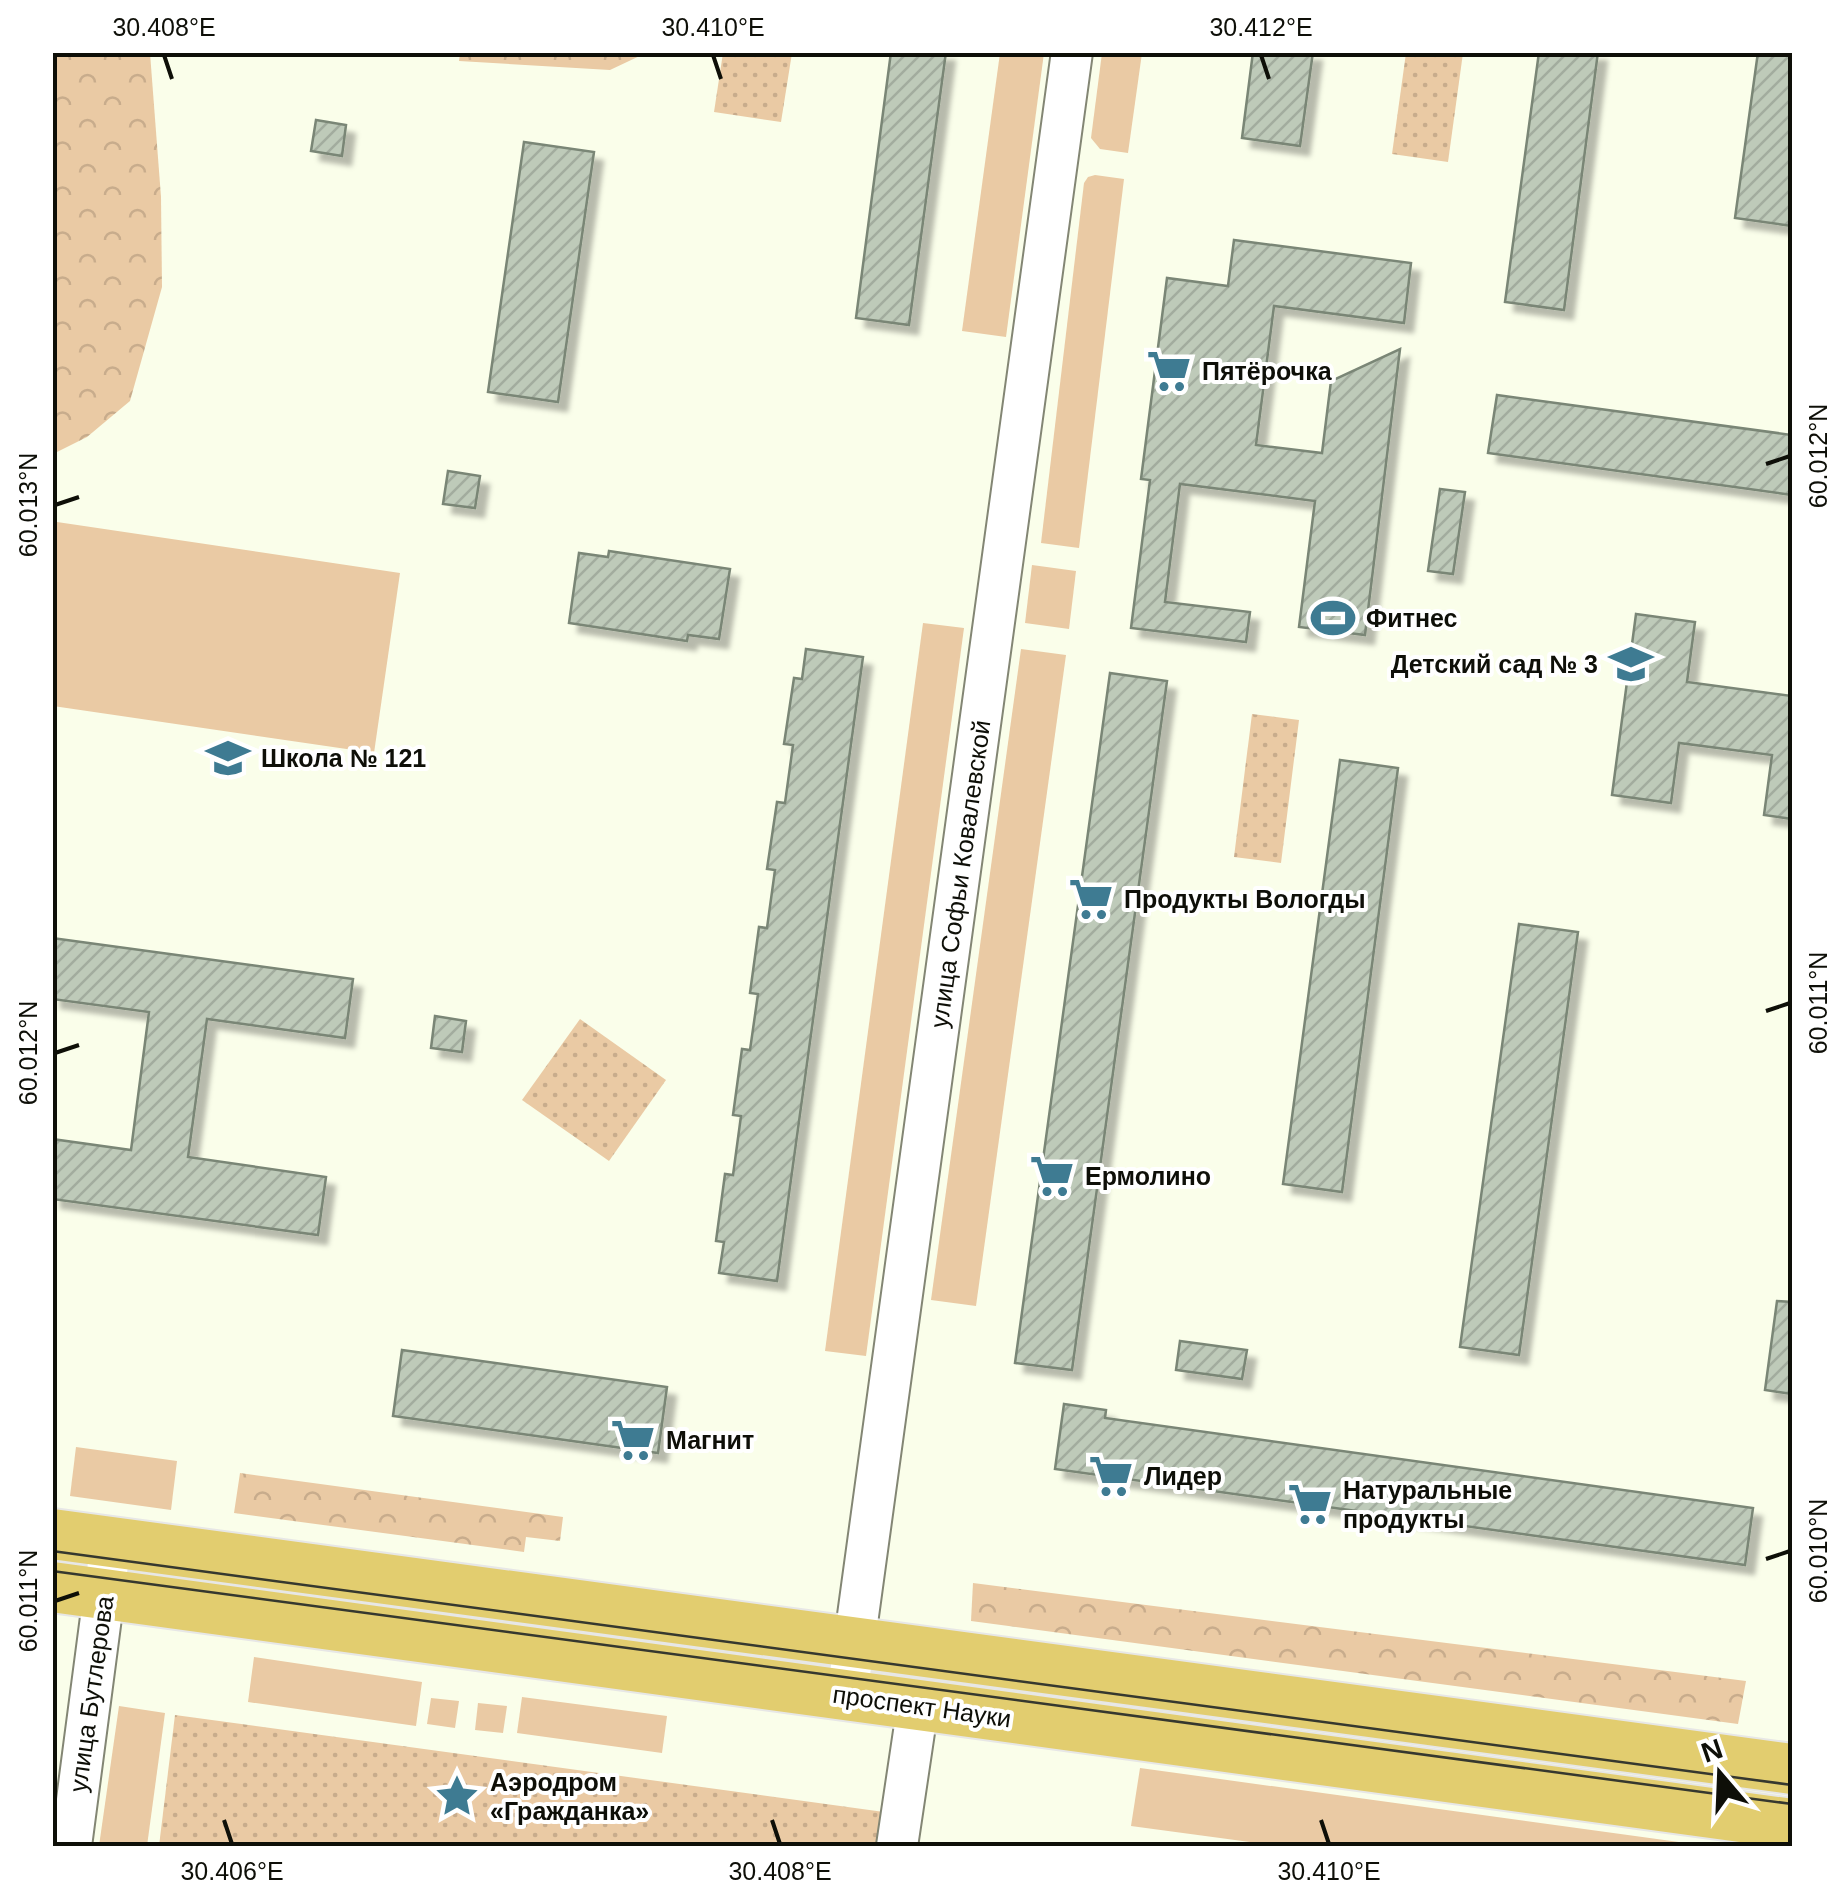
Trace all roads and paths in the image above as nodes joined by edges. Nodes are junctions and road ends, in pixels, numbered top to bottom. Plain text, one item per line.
1 (1072, 52) edge
2 (52, 1534) edge
3 (111, 1541) junction
4 (52, 1587) edge
5 (104, 1594) junction
6 (854, 1642) junction
7 (846, 1696) junction
8 (918, 1705) junction
9 (1792, 1769) edge
10 (1792, 1824) edge
11 (71, 1846) edge
12 (898, 1846) edge

1 - 6 street, улица Софьи Ковалевской
2 - 3 main road
3 - 5 street, улица Бутлерова
3 - 6 main road
4 - 5 main road, проспект Науки
5 - 7 main road, проспект Науки
5 - 11 street, улица Бутлерова
6 - 7 street, улица Софьи Ковалевской
6 - 9 main road
7 - 8 main road, проспект Науки
8 - 10 main road, проспект Науки
8 - 12 street

